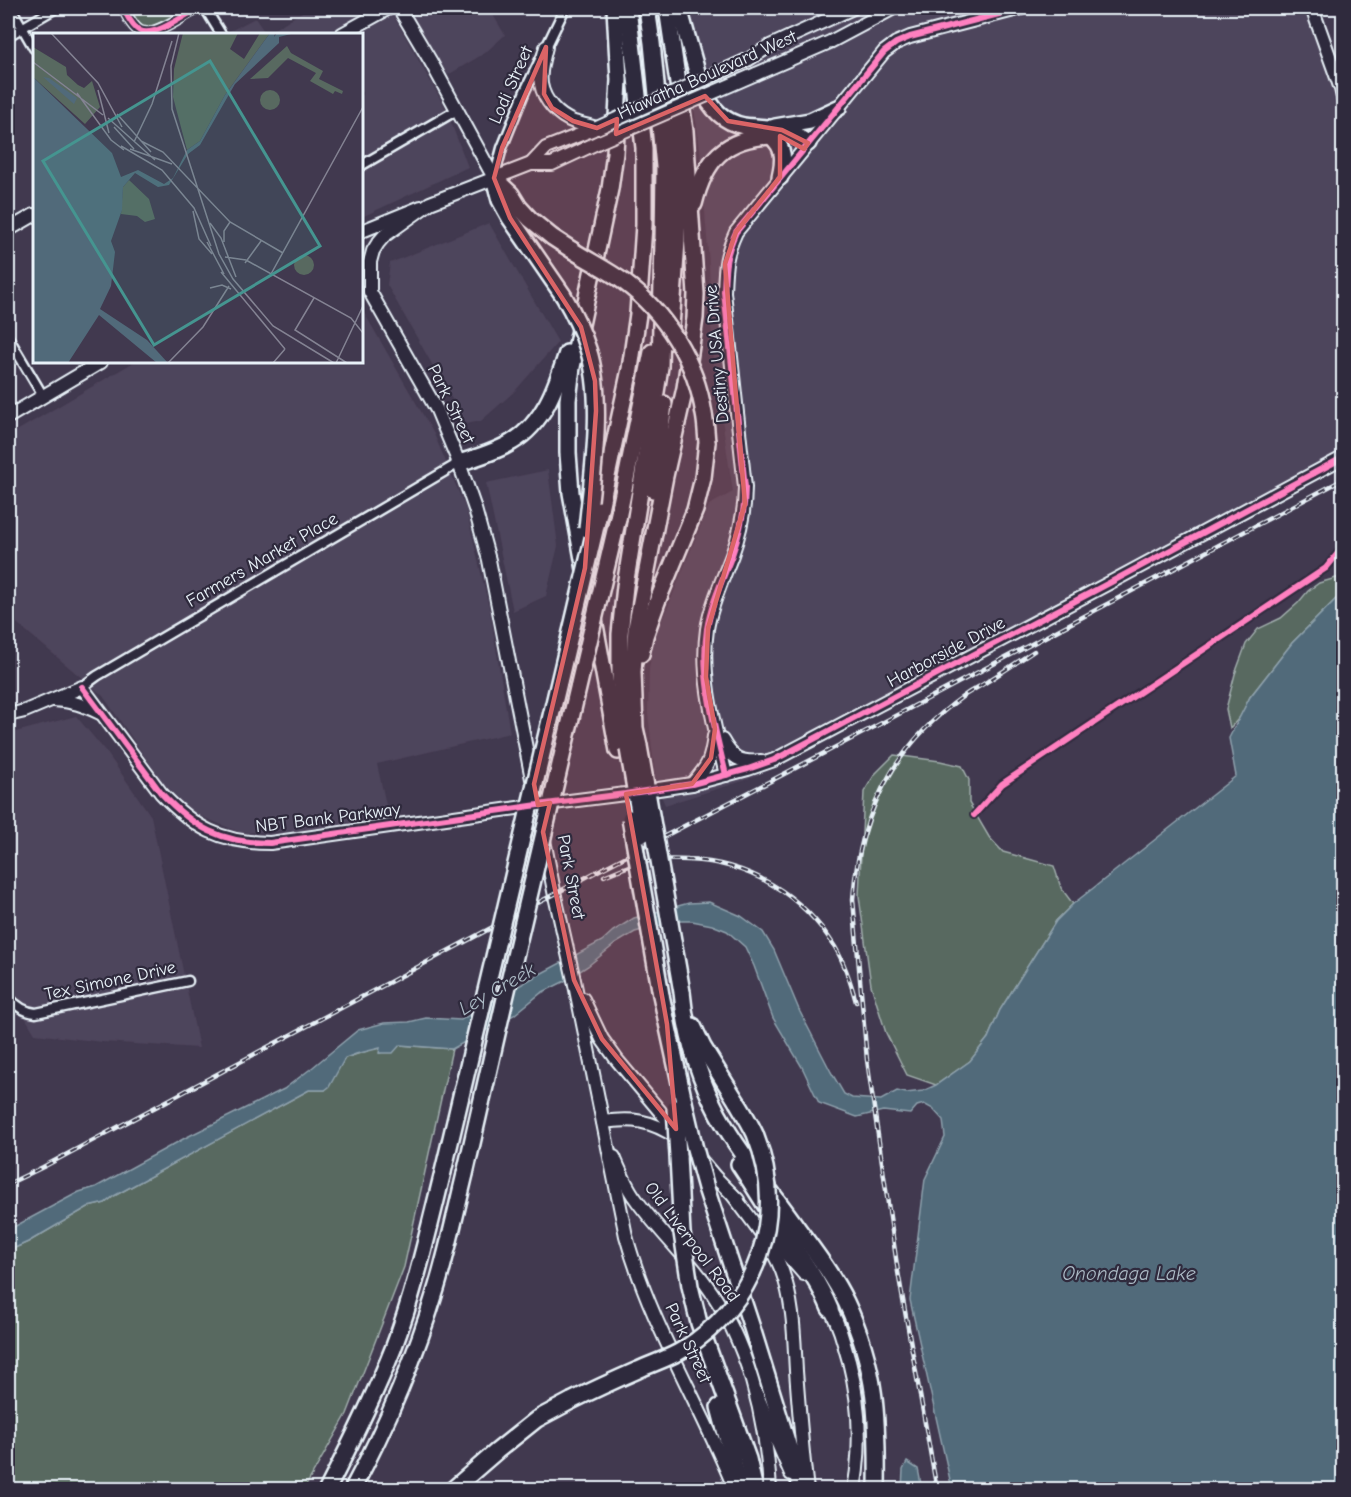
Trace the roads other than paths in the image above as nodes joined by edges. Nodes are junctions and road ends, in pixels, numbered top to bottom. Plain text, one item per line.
1 (11, 8) edge
2 (56, 8) edge
3 (123, 8) edge
4 (198, 8) edge
5 (205, 8) edge
6 (389, 8) edge
7 (399, 8) edge
8 (565, 8) edge
9 (615, 8) edge
10 (627, 8) edge
11 (649, 8) edge
12 (667, 8) edge
13 (679, 8) edge
14 (853, 8) edge
15 (894, 8) edge
16 (1022, 8) edge
17 (1312, 8) edge
18 (22, 27) junction
19 (144, 33) edge
20 (150, 33) edge
21 (220, 33) edge
22 (344, 33) edge
23 (8, 36) edge
24 (33, 46) edge
25 (546, 47) junction
26 (1344, 102) edge
27 (838, 108) junction
28 (457, 110) junction
29 (597, 128) junction
30 (769, 132) junction
31 (806, 146) junction
32 (363, 164) edge
33 (531, 164) junction
34 (780, 177) junction
35 (494, 178) junction
36 (430, 203) junction
37 (33, 216) edge
38 (691, 225) junction
39 (8, 230) edge
40 (363, 231) edge
41 (663, 241) junction
42 (363, 280) edge
43 (588, 290) junction
44 (370, 292) junction
45 (8, 337) edge
46 (99, 363) edge
47 (43, 396) junction
48 (8, 417) edge
49 (1344, 458) edge
50 (459, 463) junction
51 (583, 577) junction
52 (643, 588) junction
53 (82, 687) junction
54 (52, 700) junction
55 (634, 701) junction
56 (102, 714) junction
57 (8, 715) edge
58 (716, 729) junction
59 (628, 748) junction
60 (774, 760) junction
61 (726, 775) junction
62 (692, 784) junction
63 (538, 804) junction
64 (574, 980) junction
65 (188, 981) dead end
66 (671, 994) junction
67 (8, 997) edge
68 (680, 1105) junction
69 (603, 1122) junction
70 (684, 1151) junction
71 (732, 1194) junction
72 (830, 1309) junction
73 (696, 1311) junction
74 (757, 1395) junction
75 (327, 1490) edge
76 (352, 1490) edge
77 (452, 1490) edge
78 (735, 1490) edge
79 (741, 1490) edge
80 (755, 1490) edge
81 (770, 1490) edge
82 (800, 1490) edge
83 (807, 1490) edge
84 (854, 1490) edge
85 (877, 1490) edge

1 - 18 street
2 - 18 street
3 - 19 street
4 - 20 street
5 - 21 street
6 - 22 main road
7 - 28 main road
8 - 25 street, Lodi Street
9 - 43 highway
10 - 51 highway, bridge
11 - 41 highway
11 - 52 highway
12 - 38 highway
13 - 30 highway
14 - 29 main road, Hiawatha Boulevard West, bridge
15 - 33 main road, Hiawatha Boulevard West, bridge
16 - 27 main road, Destiny USA Drive
17 - 26 main road
18 - 23 street
18 - 24 street
25 - 29 main road
25 - 35 street, Lodi Street
27 - 30 highway
27 - 31 main road, Destiny USA Drive
28 - 32 street
28 - 35 main road
29 - 33 main road, Hiawatha Boulevard West
30 - 31 highway
30 - 34 highway
30 - 38 highway
31 - 34 main road, Destiny USA Drive
33 - 35 main road, Hiawatha Boulevard West
34 - 58 main road, Destiny USA Drive
35 - 36 main road, Hiawatha Boulevard West
35 - 51 highway, bridge
35 - 55 highway, bridge
36 - 40 main road
36 - 44 main road
37 - 39 main road
38 - 52 highway
41 - 59 highway
41 - 76 highway, bridge
42 - 44 main road, Park Street
43 - 50 highway
43 - 59 highway
44 - 50 main road, Park Street
45 - 47 street
46 - 47 main road
47 - 48 main road
49 - 60 main road, Harborside Drive
50 - 53 street, Farmers Market Place
50 - 63 main road, Park Street
51 - 75 highway, bridge
52 - 55 highway
53 - 54 main road
53 - 56 main road, NBT Bank Parkway
54 - 56 main road
54 - 57 main road
55 - 59 highway
56 - 63 main road, NBT Bank Parkway
58 - 60 main road
58 - 61 main road, Destiny USA Drive
58 - 62 main road
59 - 66 highway, bridge
59 - 66 highway, bridge
60 - 61 main road, Harborside Drive
61 - 62 main road, Harborside Drive
62 - 63 main road, Harborside Drive
63 - 64 main road, Park Street
64 - 69 main road, Park Street
64 - 70 main road
65 - 67 street, Tex Simone Drive
66 - 68 highway
66 - 72 highway
66 - 77 highway, bridge
66 - 85 highway
68 - 70 highway, bridge
68 - 82 highway, bridge
69 - 70 main road
69 - 74 main road, Old Liverpool Road
69 - 78 main road, Park Street
70 - 71 main road
70 - 73 highway, bridge
71 - 72 main road
71 - 83 main road
72 - 84 main road
73 - 79 highway
73 - 80 highway
74 - 81 main road, Old Liverpool Road
74 - 82 main road

